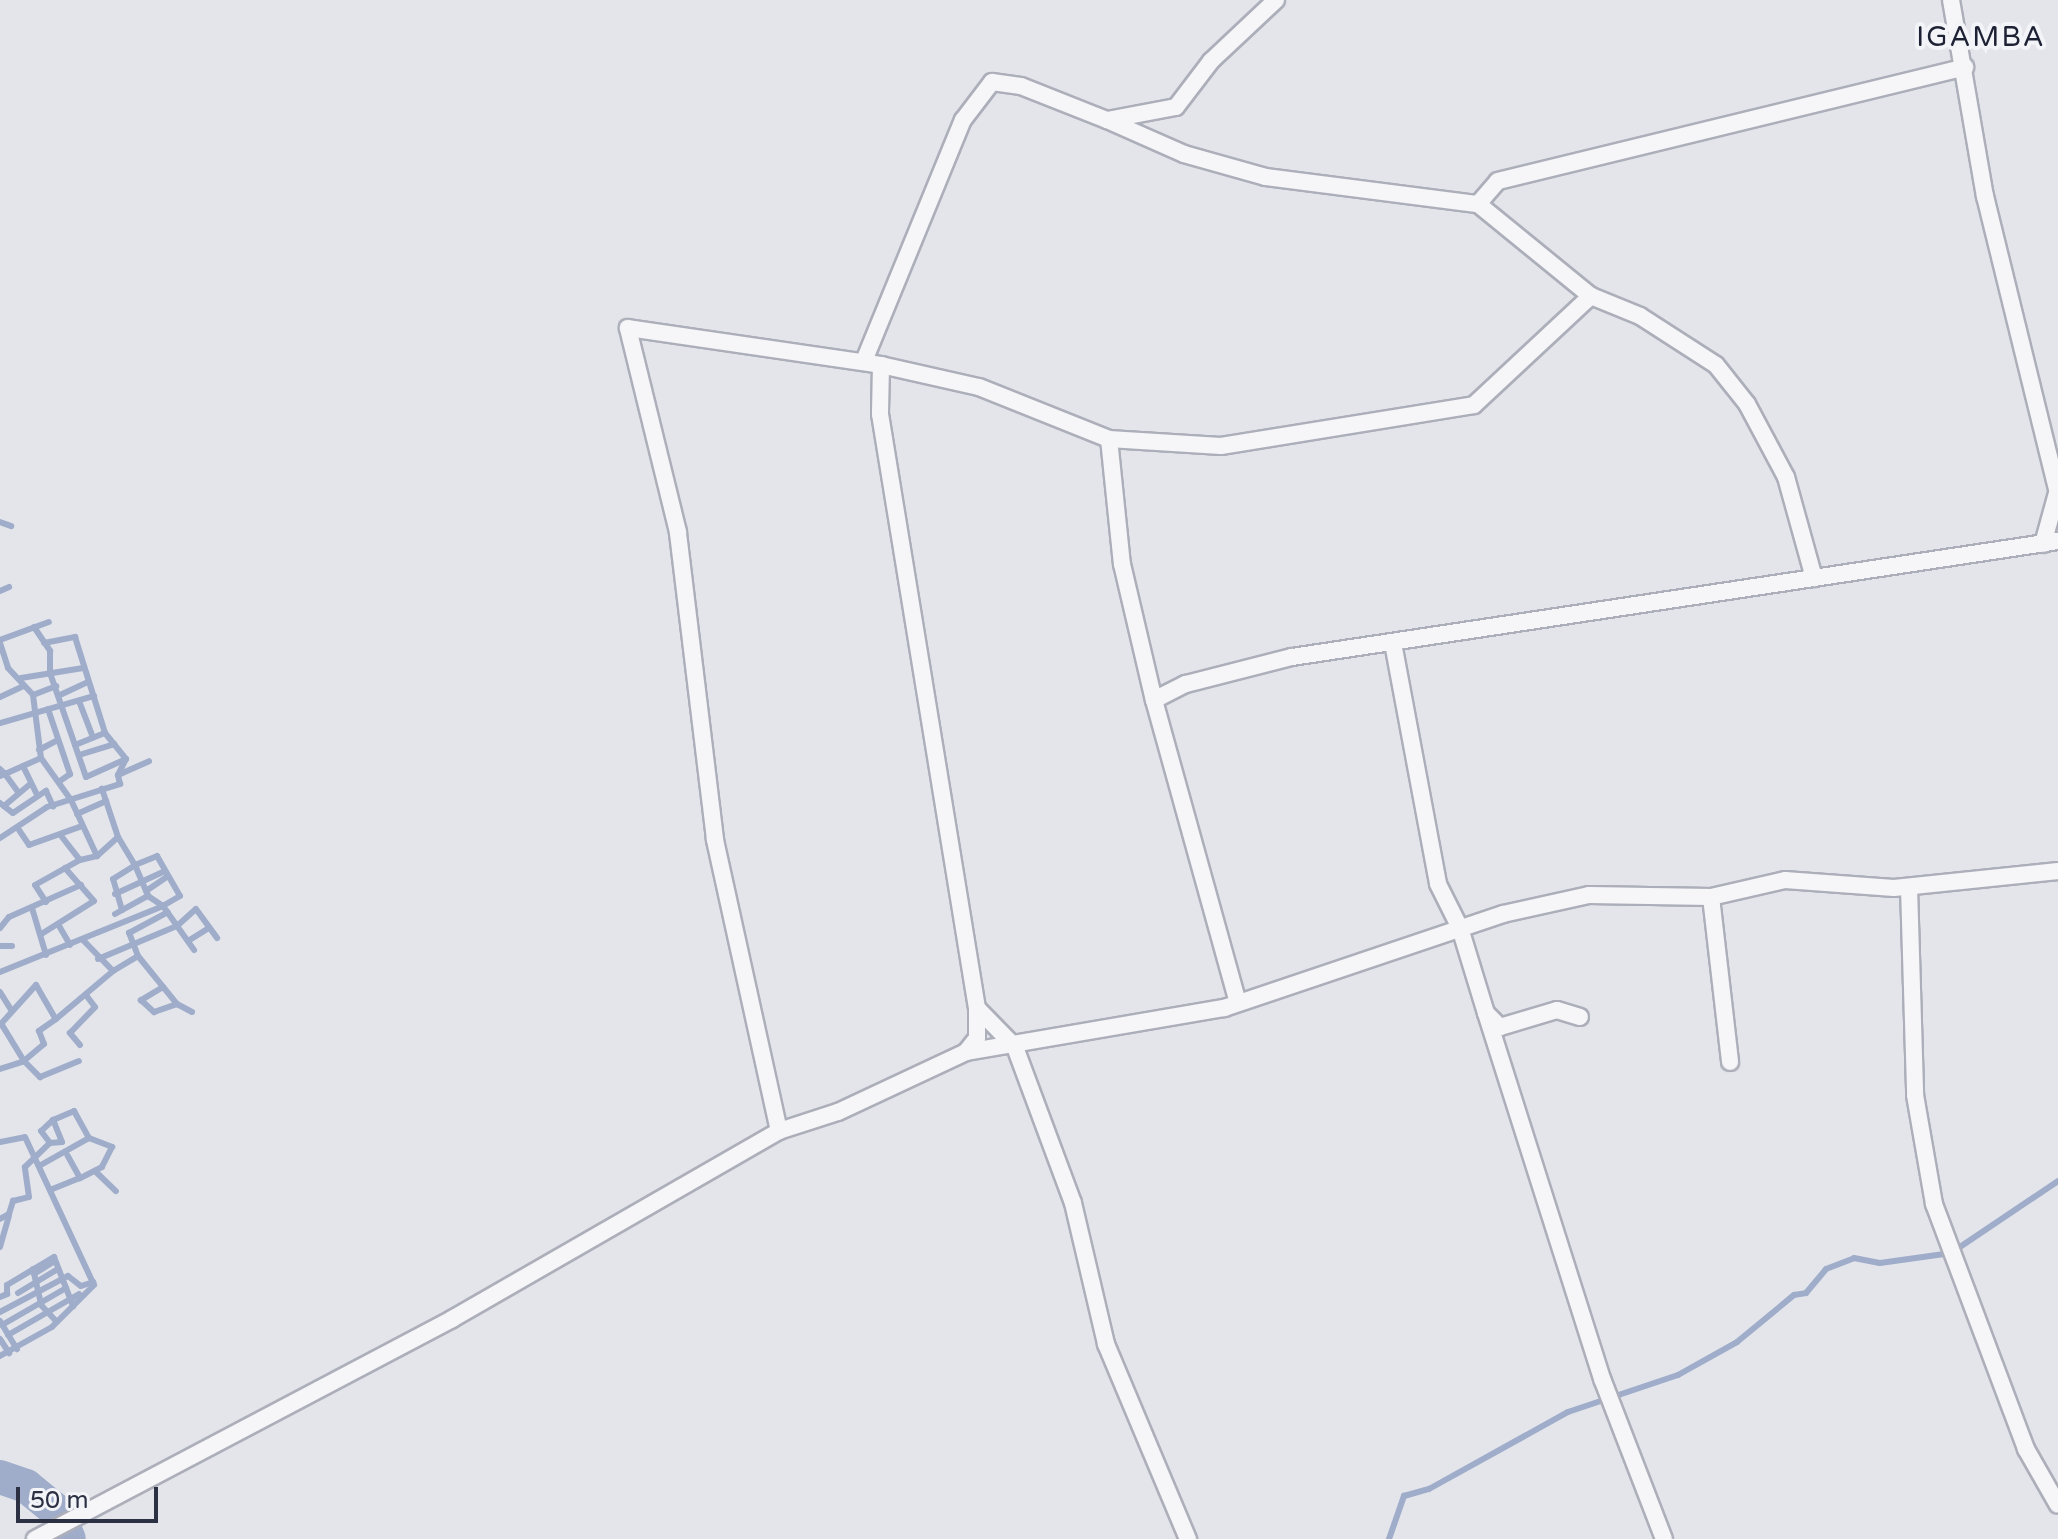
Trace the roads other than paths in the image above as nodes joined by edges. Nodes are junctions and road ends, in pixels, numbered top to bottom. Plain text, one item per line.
1 (1276, 0) edge
2 (1951, 0) edge
3 (1965, 67) junction
4 (1107, 120) junction
5 (1478, 204) junction
6 (1591, 296) junction
7 (873, 363) junction
8 (1109, 439) junction
9 (2057, 493) edge
10 (2050, 542) edge
11 (1814, 578) junction
12 (1393, 643) junction
13 (1154, 700) junction
14 (2058, 871) edge
15 (1909, 887) junction
16 (1711, 897) junction
17 (1460, 928) junction
18 (1238, 1003) junction
19 (977, 1008) junction
20 (1486, 1013) junction
21 (1580, 1017) dead end
22 (1015, 1047) junction
23 (966, 1052) junction
24 (1730, 1062) dead end
25 (779, 1131) junction
26 (2058, 1505) edge
27 (35, 1539) edge
28 (1188, 1539) edge
29 (1664, 1539) edge

1 - 4 street
2 - 3 street
3 - 5 street
3 - 9 street
4 - 5 street
4 - 7 street
5 - 6 street
6 - 8 street
6 - 11 street
7 - 8 street
7 - 19 street
7 - 25 street
8 - 13 street
9 - 10 street
10 - 11 street
11 - 12 street
12 - 13 street
12 - 17 street
13 - 18 street
14 - 15 street
15 - 16 street
15 - 26 street
16 - 17 street
16 - 24 street
17 - 18 street
17 - 20 street
18 - 22 street
19 - 22 street
19 - 23 street
20 - 21 street
20 - 29 street
22 - 23 street
22 - 28 street
23 - 25 street
25 - 27 street

